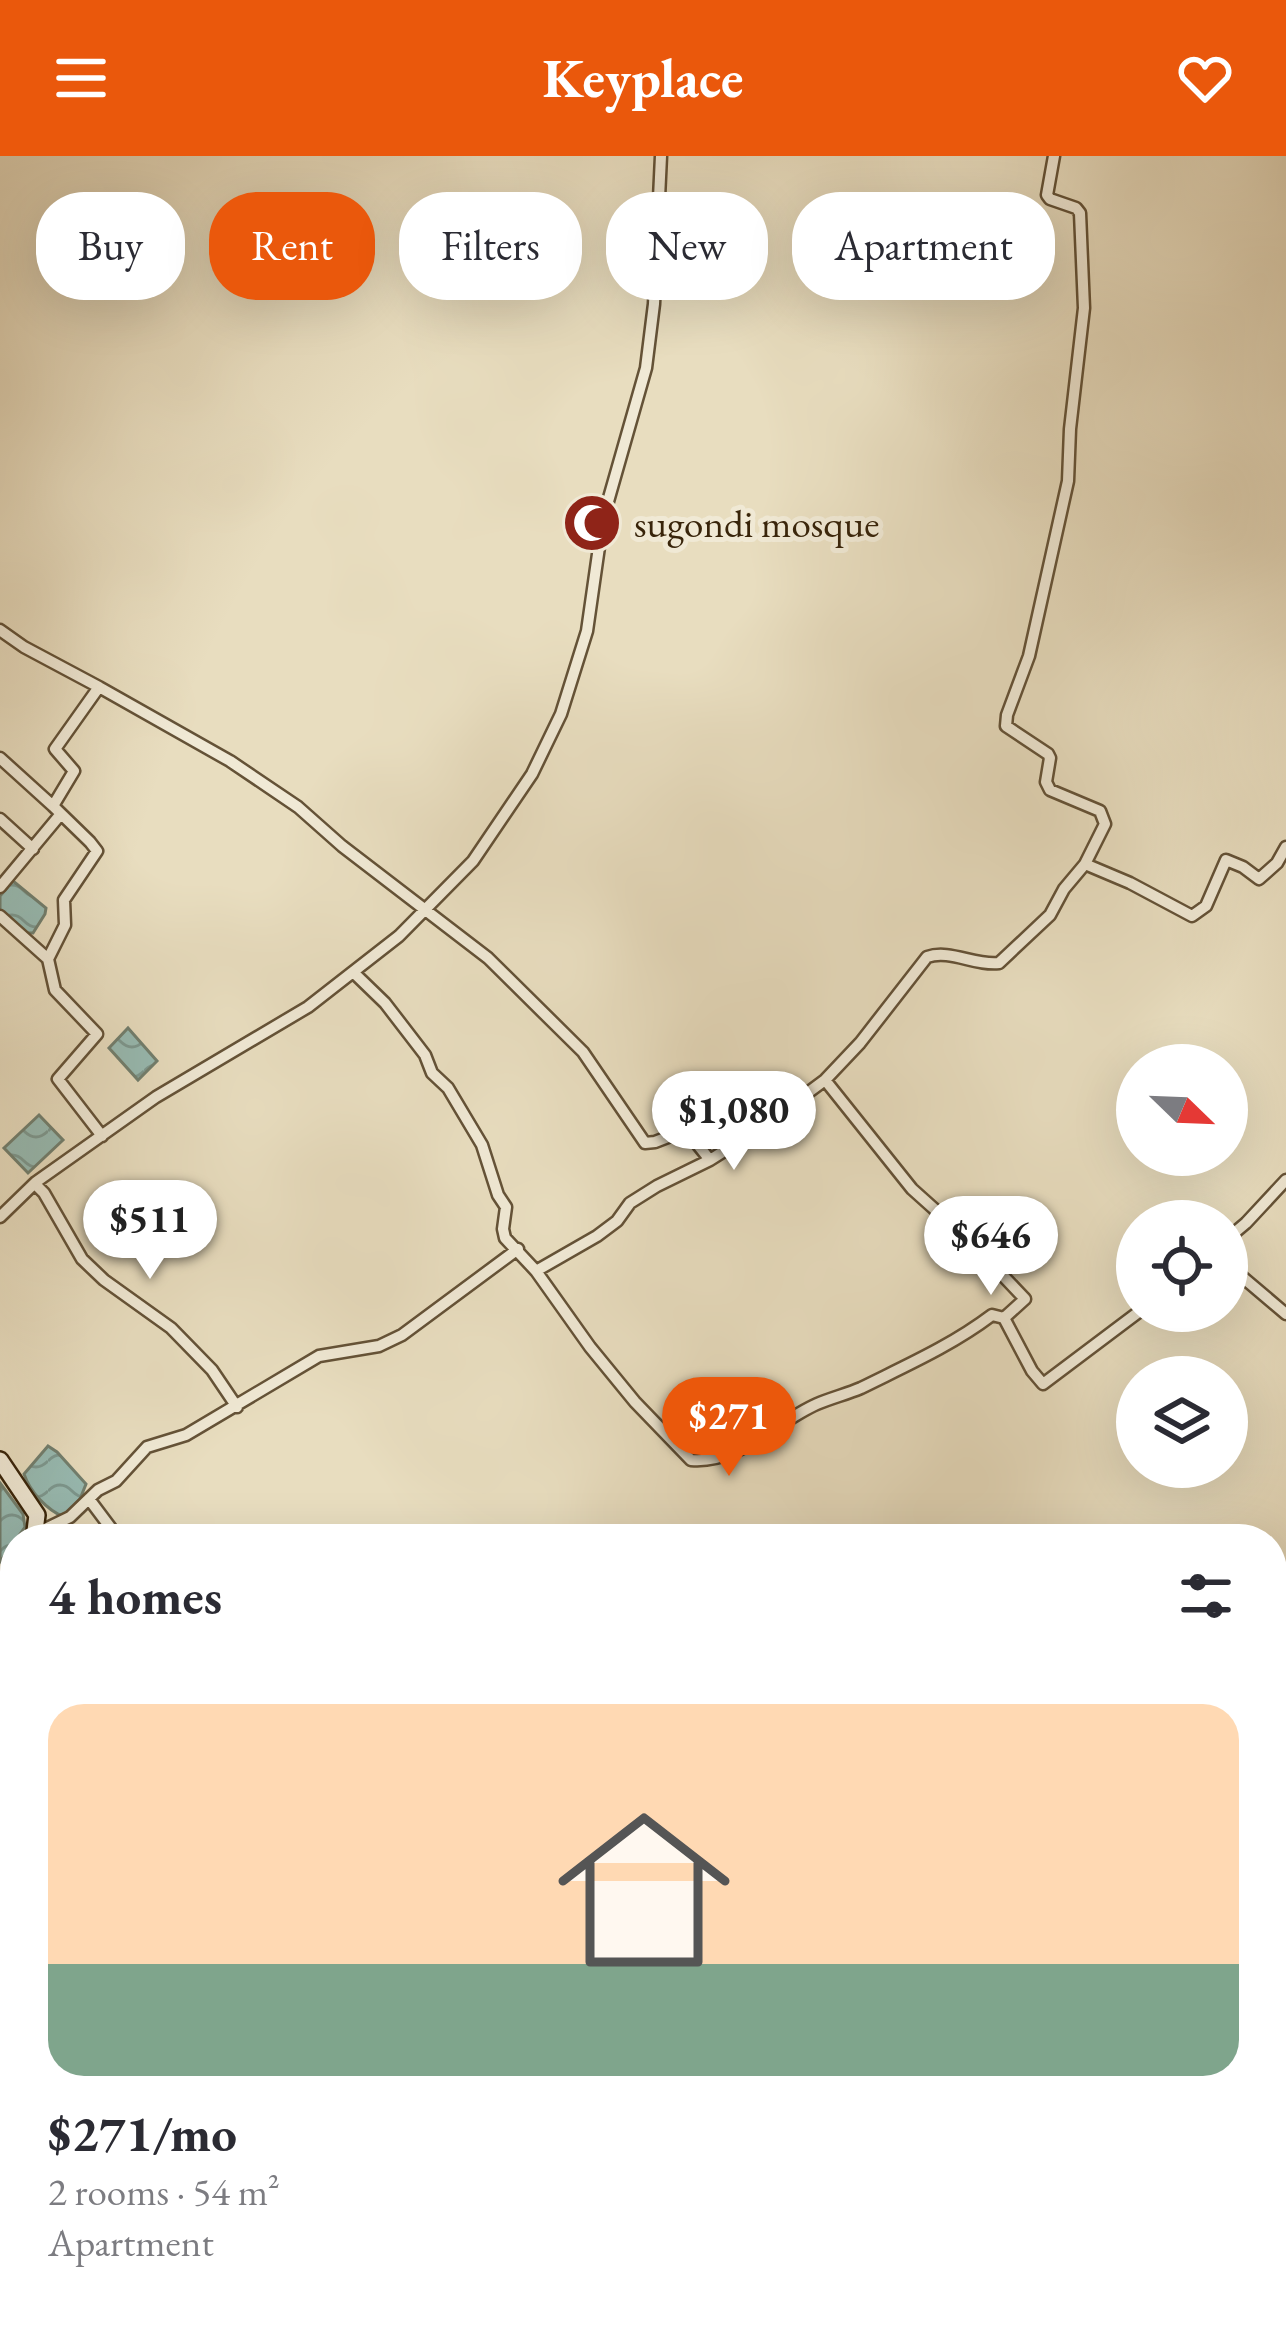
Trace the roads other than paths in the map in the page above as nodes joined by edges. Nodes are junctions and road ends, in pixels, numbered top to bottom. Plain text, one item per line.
1 (661, 156) edge
2 (1054, 156) edge
3 (0, 630) edge
4 (99, 687) junction
5 (0, 758) edge
6 (57, 810) junction
7 (0, 819) edge
8 (1286, 847) edge
9 (32, 849) junction
10 (1085, 864) junction
11 (0, 887) edge
12 (426, 911) junction
13 (0, 916) edge
14 (48, 958) junction
15 (353, 972) junction
16 (825, 1081) junction
17 (102, 1136) junction
18 (710, 1160) junction
19 (1286, 1180) edge
20 (35, 1184) junction
21 (0, 1217) edge
22 (1248, 1221) edge
23 (518, 1249) junction
24 (536, 1271) junction
25 (1248, 1282) edge
26 (1286, 1314) edge
27 (1004, 1318) junction
28 (1116, 1329) edge
29 (237, 1407) junction
30 (0, 1460) edge
31 (89, 1498) junction
32 (37, 1524) edge
33 (58, 1524) edge
34 (108, 1524) edge

1 - 12 street
2 - 10 street
3 - 4 street
4 - 6 street
4 - 12 street
5 - 6 street
6 - 9 street
6 - 14 street
7 - 9 street
8 - 10 street
9 - 11 street
10 - 16 street
12 - 15 street
12 - 18 street
13 - 14 street
14 - 17 street
15 - 17 street
15 - 23 street
16 - 18 street
16 - 27 street
17 - 20 street
18 - 24 street
19 - 22 street
20 - 21 street
20 - 29 street
23 - 24 street
23 - 29 street
24 - 27 street
25 - 26 street
27 - 28 street
29 - 31 street
30 - 32 street
31 - 33 street
31 - 34 street

